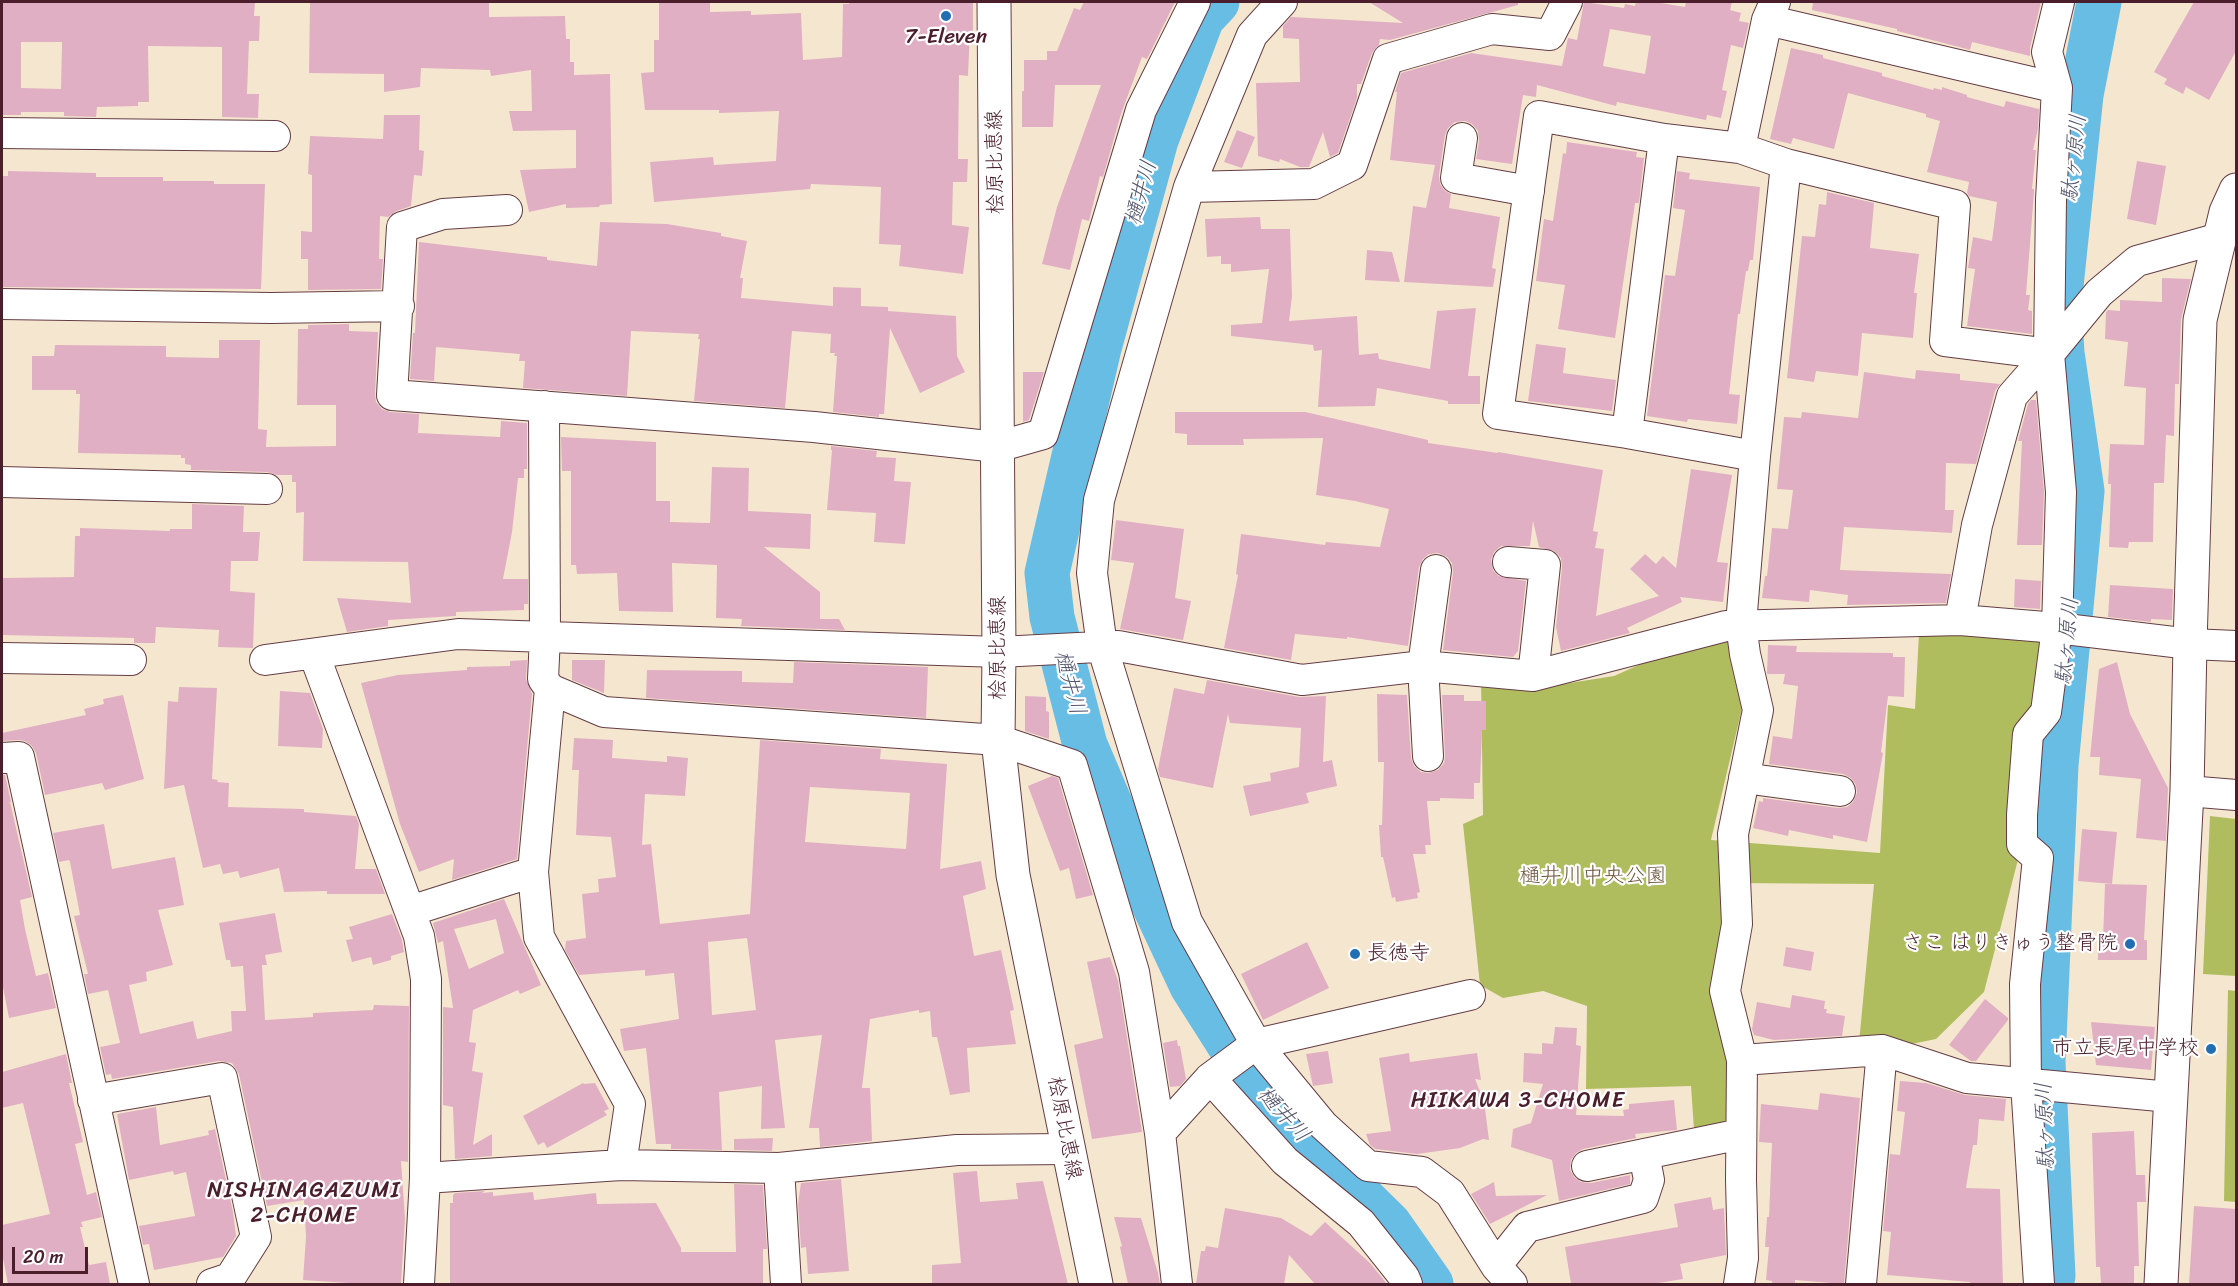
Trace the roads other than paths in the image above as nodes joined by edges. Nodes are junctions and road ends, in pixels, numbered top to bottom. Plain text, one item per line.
1 (994, 2) edge
2 (1196, 2) edge
3 (1282, 2) edge
4 (1567, 2) edge
5 (2059, 2) edge
6 (1771, 11) edge
7 (2057, 88) junction
8 (2, 133) edge
9 (275, 136) dead end
10 (1462, 138) dead end
11 (1664, 139) junction
12 (1740, 148) junction
13 (1786, 164) junction
14 (1189, 187) junction
15 (2236, 190) edge
16 (1529, 191) junction
17 (507, 210) dead end
18 (2224, 250) edge
19 (2, 304) edge
20 (399, 306) junction
21 (2052, 349) junction
22 (544, 406) junction
23 (1627, 434) junction
24 (997, 447) junction
25 (1755, 456) junction
26 (2, 482) edge
27 (267, 489) dead end
28 (1508, 562) dead end
29 (1436, 570) dead end
30 (1960, 620) junction
31 (1742, 624) junction
32 (2071, 629) junction
33 (545, 636) junction
34 (2190, 644) junction
35 (1102, 646) junction
36 (2236, 646) edge
37 (999, 652) junction
38 (314, 654) junction
39 (2, 658) edge
40 (131, 660) dead end
41 (265, 660) dead end
42 (1423, 666) junction
43 (1533, 676) junction
44 (550, 689) junction
45 (998, 741) junction
46 (1428, 756) dead end
47 (2, 758) edge
48 (1744, 778) junction
49 (1840, 791) dead end
50 (2187, 791) junction
51 (2236, 795) edge
52 (533, 872) junction
53 (410, 910) junction
54 (1470, 995) dead end
55 (1257, 1044) junction
56 (1882, 1050) junction
57 (1742, 1060) junction
58 (1213, 1076) junction
59 (2041, 1085) junction
60 (2170, 1097) junction
61 (93, 1100) junction
62 (1160, 1133) junction
63 (1741, 1134) junction
64 (1068, 1149) junction
65 (1644, 1154) junction
66 (621, 1165) junction
67 (1587, 1166) dead end
68 (779, 1168) junction
69 (425, 1178) junction
70 (1504, 1275) edge
71 (134, 1284) edge
72 (212, 1284) edge
73 (419, 1284) edge
74 (786, 1284) edge
75 (1096, 1284) edge
76 (1177, 1284) edge
77 (1407, 1284) edge
78 (1736, 1284) edge
79 (1861, 1284) edge
80 (2039, 1284) edge
81 (2161, 1284) edge

1 - 24 main road, 桧原比恵線
2 - 24 street
3 - 14 street
4 - 14 street
5 - 7 street
6 - 7 street
6 - 12 street
7 - 21 street
8 - 9 street
10 - 16 street
11 - 12 street
11 - 16 street
11 - 23 street
12 - 13 street
13 - 21 street
13 - 25 street
14 - 35 street
15 - 18 main road
16 - 23 street
17 - 20 street
18 - 21 street
18 - 34 main road
19 - 20 street
20 - 22 street
21 - 30 street
21 - 32 street
22 - 24 street
22 - 33 street
23 - 25 street
24 - 37 main road, 桧原比恵線
25 - 31 street
26 - 27 street
28 - 43 street
29 - 42 street
30 - 31 street
30 - 32 street
31 - 43 street
31 - 48 street
32 - 34 street
32 - 59 street
33 - 37 street
33 - 38 street
33 - 44 street
34 - 36 street
34 - 50 main road
35 - 37 street
35 - 42 street
35 - 55 street
37 - 45 main road, 桧原比恵線
38 - 41 street
38 - 53 street
39 - 40 street
42 - 43 street
42 - 46 street
44 - 45 street
44 - 52 street
45 - 62 street
45 - 64 main road, 桧原比恵線
47 - 61 street
48 - 49 street
48 - 57 street
50 - 51 street
50 - 60 main road
52 - 53 street
52 - 66 street
53 - 69 street
54 - 55 street
55 - 58 street
55 - 70 street
56 - 57 street
56 - 59 street
56 - 79 street
57 - 63 street
58 - 62 street
58 - 77 street
59 - 60 street
59 - 80 street
60 - 81 main road
61 - 71 street
61 - 72 street
62 - 76 street
63 - 65 street
63 - 78 street
64 - 68 street
64 - 75 main road, 桧原比恵線
65 - 67 street
65 - 70 street
66 - 68 street
66 - 69 street
68 - 74 street
69 - 73 street

